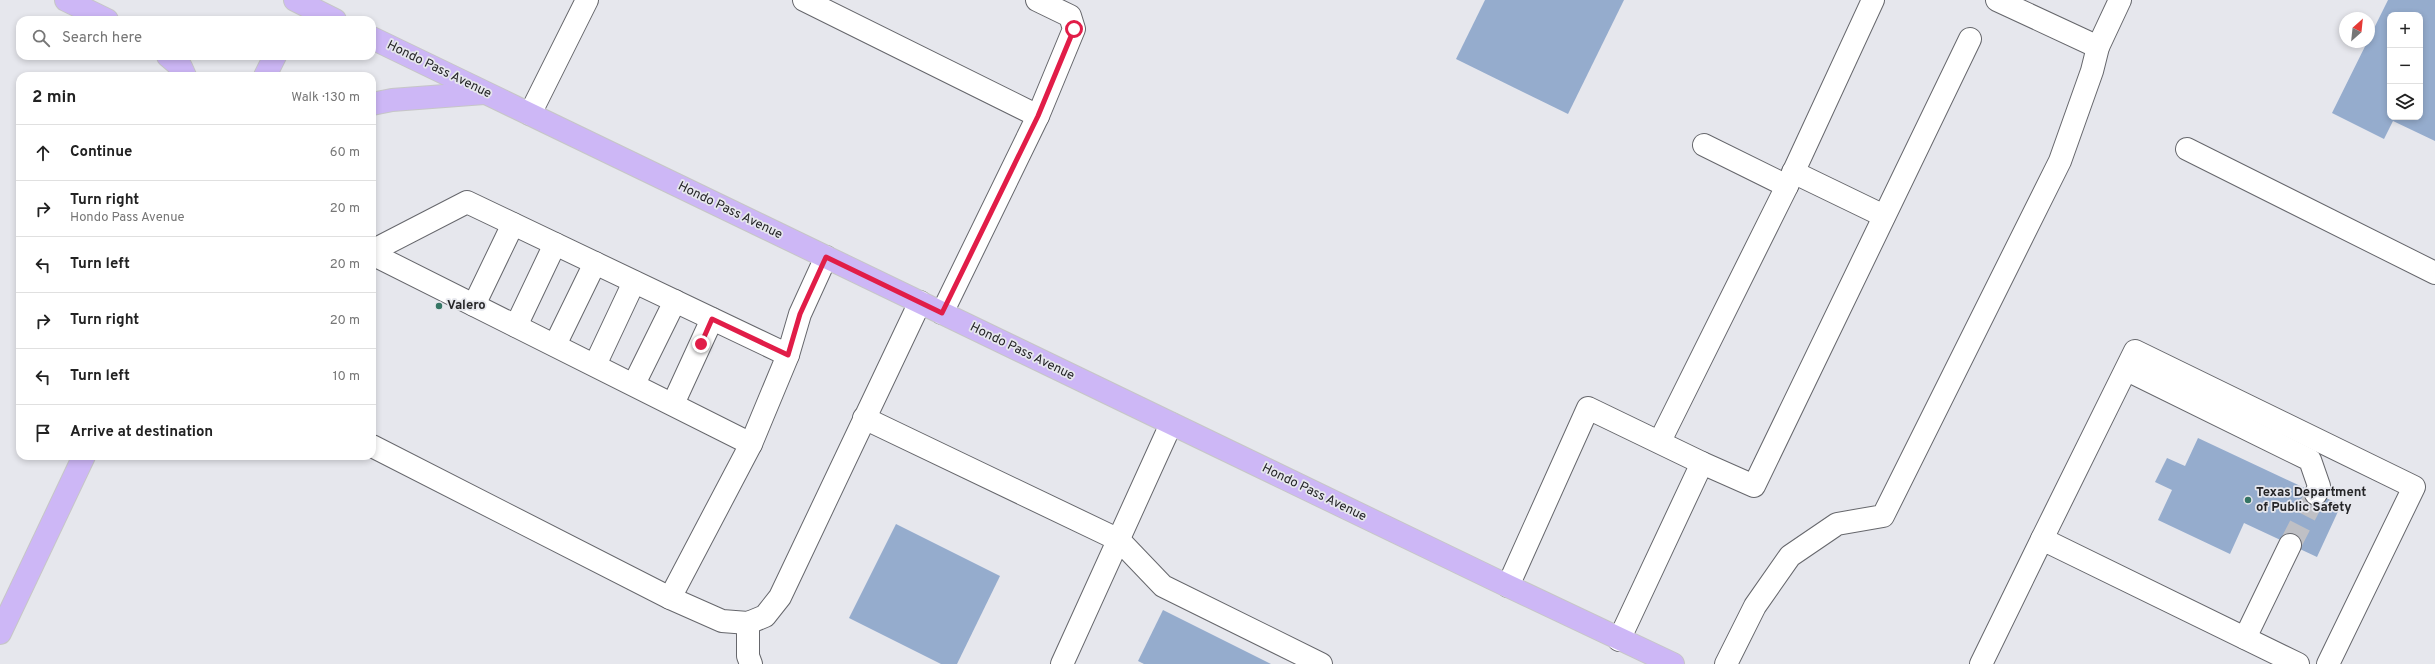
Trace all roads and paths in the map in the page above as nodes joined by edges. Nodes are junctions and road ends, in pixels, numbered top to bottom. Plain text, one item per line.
1 (66, 0) edge
2 (587, 0) edge
3 (804, 0) edge
4 (1037, 0) edge
5 (1873, 0) edge
6 (1998, 0) edge
7 (2120, 0) edge
8 (298, 6) edge
9 (98, 16) edge
10 (325, 16) edge
11 (1970, 39) dead end
12 (376, 40) edge
13 (2098, 47) junction
14 (173, 60) edge
15 (273, 60) edge
16 (183, 72) edge
17 (267, 72) edge
18 (485, 93) junction
19 (376, 103) edge
20 (530, 114) junction
21 (1038, 116) junction
22 (1704, 145) dead end
23 (2187, 148) dead end
24 (1790, 179) junction
25 (1884, 216) junction
26 (514, 224) junction
27 (555, 244) junction
28 (376, 250) edge
29 (376, 254) edge
30 (826, 257) junction
31 (595, 263) junction
32 (2435, 273) edge
33 (634, 282) junction
34 (675, 301) junction
35 (920, 302) junction
36 (474, 305) junction
37 (942, 313) junction
38 (712, 319) junction
39 (516, 326) junction
40 (555, 345) junction
41 (788, 355) junction
42 (595, 365) junction
43 (2127, 370) junction
44 (634, 384) junction
45 (673, 404) junction
46 (864, 418) junction
47 (1171, 424) junction
48 (1660, 442) junction
49 (751, 444) junction
50 (376, 448) edge
51 (82, 460) edge
52 (1702, 463) junction
53 (2316, 494) tunnel mouth
54 (2042, 539) junction
55 (1119, 540) junction
56 (2290, 545) tunnel mouth
57 (1508, 586) junction
58 (670, 598) junction
59 (748, 623) junction
60 (0, 633) edge
61 (2245, 638) junction
62 (1619, 640) junction
63 (751, 664) edge
64 (1062, 664) edge
65 (1321, 664) edge
66 (1673, 664) edge
67 (1726, 664) edge
68 (1981, 664) edge
69 (2298, 664) edge
70 (2328, 664) edge

1 - 9 main road
2 - 20 lane
3 - 21 lane
4 - 21 lane
5 - 24 lane
6 - 13 lane
7 - 13 lane
8 - 10 main road
11 - 25 lane
12 - 18 main road, Hondo Pass Avenue
13 - 67 lane
14 - 16 main road
15 - 17 main road
18 - 19 main road
18 - 20 main road, Hondo Pass Avenue
20 - 30 main road, Hondo Pass Avenue
21 - 37 lane
22 - 24 lane
23 - 32 lane
24 - 25 lane
24 - 48 lane
25 - 52 lane
26 - 27 lane
26 - 28 lane
26 - 36 lane
27 - 31 lane
27 - 39 lane
29 - 36 lane
30 - 35 main road, Hondo Pass Avenue
30 - 41 lane
31 - 33 lane
31 - 40 lane
33 - 34 lane
33 - 42 lane
34 - 38 lane
34 - 44 lane
35 - 37 main road, Hondo Pass Avenue
35 - 46 lane
36 - 39 lane
37 - 47 main road, Hondo Pass Avenue
38 - 41 lane
38 - 45 lane
39 - 40 lane
40 - 42 lane
41 - 49 lane
42 - 44 lane
43 - 53 lane
43 - 54 lane
43 - 70 lane
44 - 45 lane
45 - 49 lane
46 - 55 lane
46 - 59 lane
47 - 55 lane
47 - 57 main road, Hondo Pass Avenue
48 - 52 lane
48 - 57 lane
49 - 58 lane
50 - 58 lane
51 - 60 main road
52 - 62 lane
54 - 61 lane
54 - 68 lane
55 - 64 lane
55 - 65 lane
56 - 61 lane
57 - 62 main road, Hondo Pass Avenue
58 - 59 lane
59 - 63 lane
61 - 69 lane
62 - 66 main road, Hondo Pass Avenue

